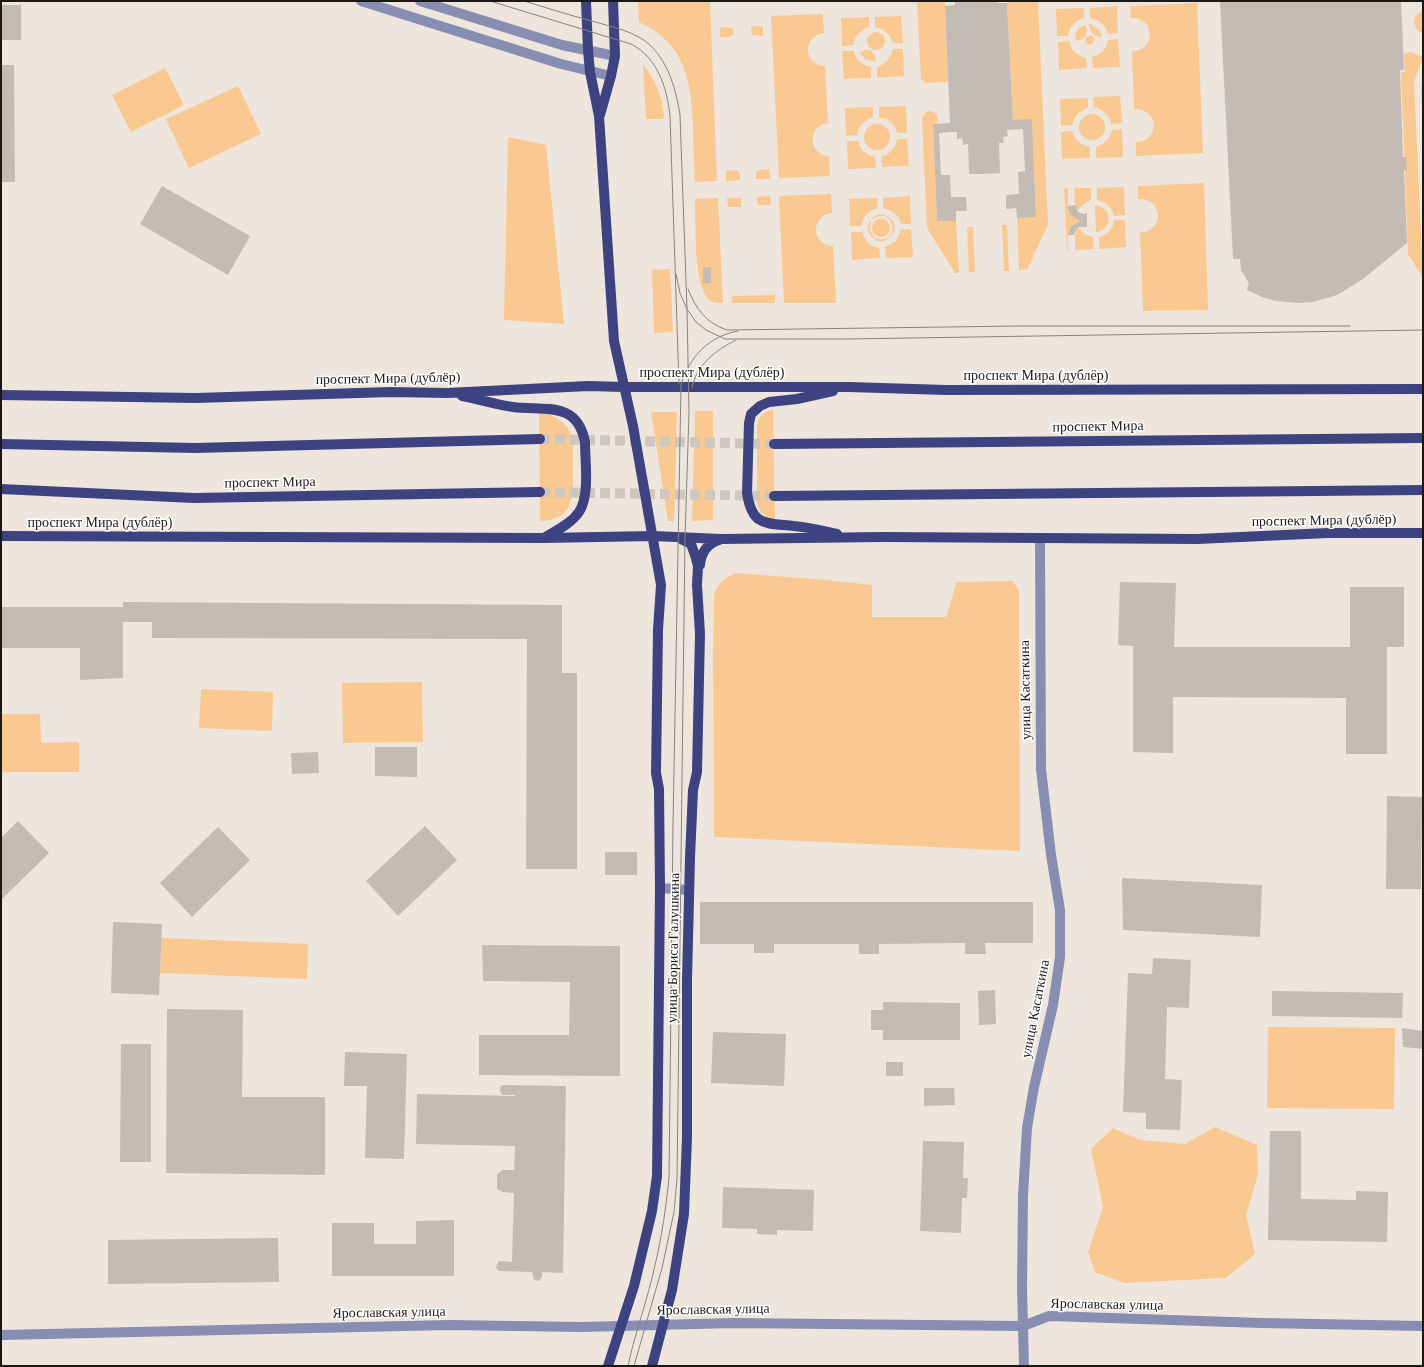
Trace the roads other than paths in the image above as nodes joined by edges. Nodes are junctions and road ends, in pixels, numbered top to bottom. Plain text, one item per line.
1 (361, 1) edge
2 (420, 1) edge
3 (586, 1) edge
4 (613, 1) edge
5 (588, 50) junction
6 (615, 56) junction
7 (590, 72) junction
8 (612, 76) junction
9 (599, 116) junction
10 (624, 387) junction
11 (849, 387) junction
12 (1423, 389) edge
13 (448, 393) junction
14 (1, 395) edge
15 (1423, 438) edge
16 (540, 439) tunnel mouth
17 (1, 444) edge
18 (774, 444) tunnel mouth
19 (1, 490) edge
20 (1423, 490) edge
21 (540, 492) tunnel mouth
22 (774, 496) tunnel mouth
23 (650, 517) junction
24 (1423, 533) edge
25 (1, 536) edge
26 (653, 536) junction
27 (544, 538) junction
28 (677, 538) junction
29 (851, 538) junction
30 (1040, 538) junction
31 (721, 539) junction
32 (697, 585) junction
33 (660, 888) junction
34 (689, 890) junction
35 (664, 1324) junction
36 (621, 1325) junction
37 (1023, 1326) junction
38 (1423, 1326) edge
39 (1, 1335) edge
40 (608, 1366) edge
41 (652, 1366) edge
42 (1024, 1366) edge

1 - 7 street
2 - 5 street
3 - 5 main road
4 - 6 main road
5 - 6 street
5 - 7 main road
6 - 8 main road
7 - 8 street
7 - 9 main road
8 - 9 main road
9 - 10 main road, улица Бориса Галушкина
10 - 11 main road, проспект Мира (дублёр)
10 - 13 main road, проспект Мира (дублёр)
10 - 23 main road, улица Бориса Галушкина
11 - 12 main road, проспект Мира (дублёр)
11 - 29 main road
13 - 14 main road, проспект Мира (дублёр)
13 - 27 main road
15 - 18 main road, проспект Мира
16 - 17 main road
19 - 21 main road, проспект Мира
20 - 22 main road
23 - 26 main road, улица Бориса Галушкина
23 - 28 main road
24 - 30 main road, проспект Мира (дублёр)
25 - 27 main road, проспект Мира (дублёр)
26 - 27 main road, проспект Мира (дублёр)
26 - 28 main road, проспект Мира (дублёр)
26 - 33 main road, улица Бориса Галушкина
28 - 31 main road, проспект Мира (дублёр)
28 - 32 main road, улица Бориса Галушкина
29 - 30 main road, проспект Мира (дублёр)
29 - 31 main road, проспект Мира (дублёр)
30 - 37 street, улица Касаткина
31 - 32 main road
32 - 34 main road, улица Бориса Галушкина
33 - 34 street
33 - 36 main road, улица Бориса Галушкина
34 - 35 main road, улица Бориса Галушкина
35 - 36 street, Ярославская улица
35 - 37 street, Ярославская улица
35 - 41 main road, улица Бориса Галушкина
36 - 39 street, Ярославская улица
36 - 40 main road, улица Бориса Галушкина
37 - 38 street, Ярославская улица
37 - 42 street, улица Касаткина

